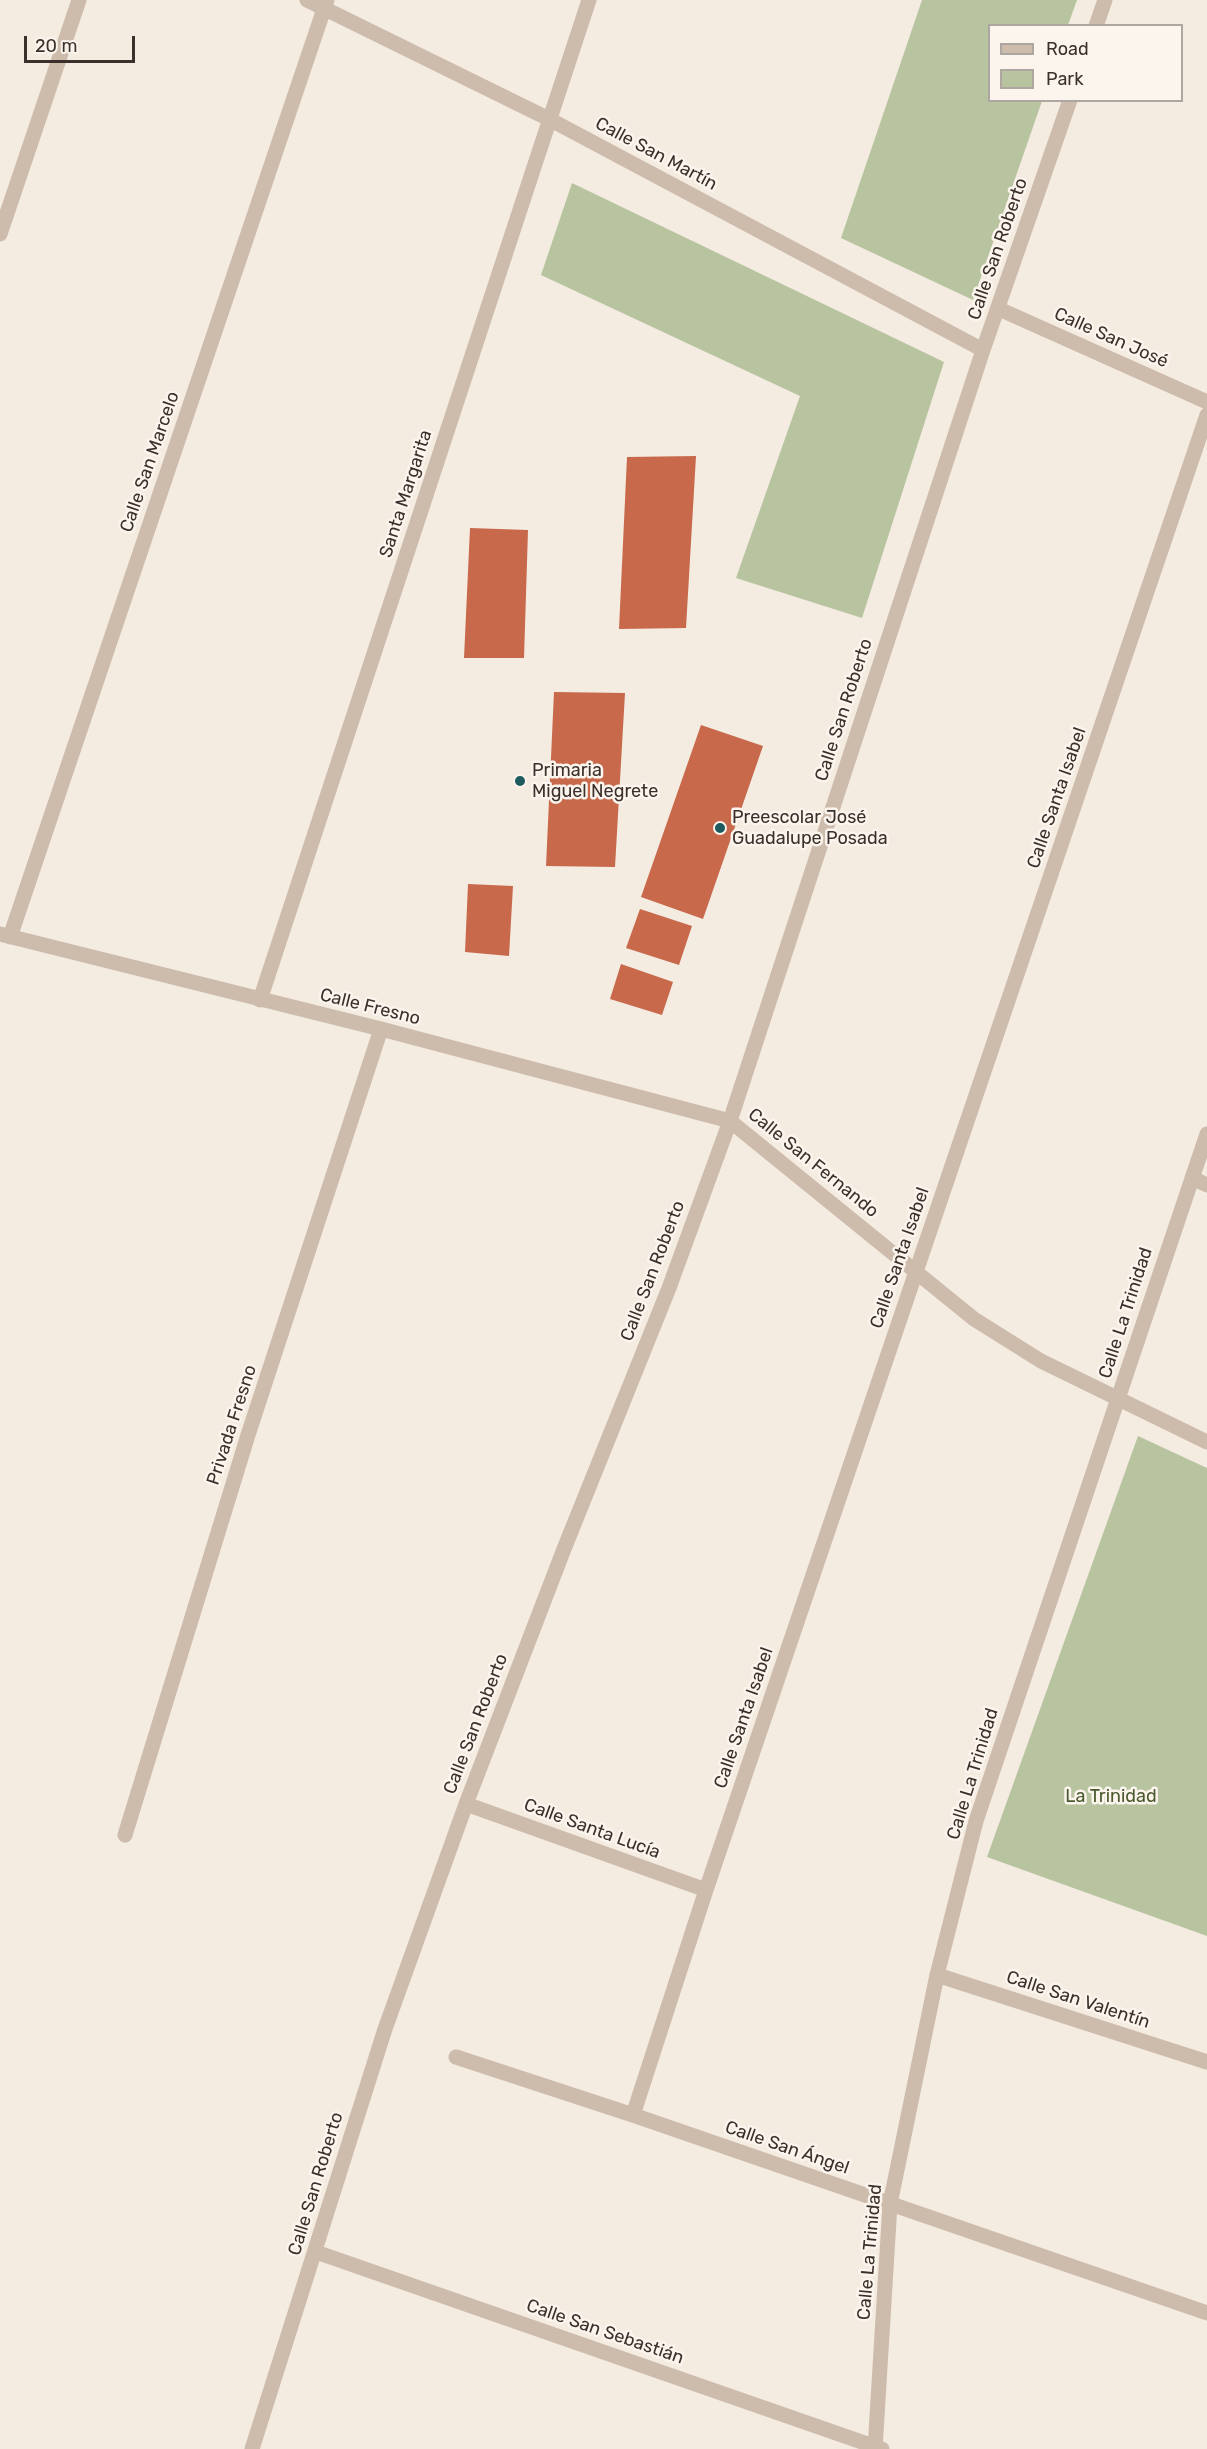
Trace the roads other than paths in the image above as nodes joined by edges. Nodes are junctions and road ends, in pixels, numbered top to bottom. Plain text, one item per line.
1 (79, 0) edge
2 (307, 0) edge
3 (588, 0) edge
4 (1105, 0) edge
5 (325, 4) edge
6 (1097, 24) edge
7 (1069, 102) edge
8 (549, 119) junction
9 (0, 234) edge
10 (999, 309) junction
11 (983, 350) junction
12 (1207, 402) edge
13 (1207, 415) edge
14 (5, 936) edge
15 (260, 1000) junction
16 (381, 1029) junction
17 (730, 1121) junction
18 (1207, 1134) edge
19 (1192, 1178) junction
20 (1207, 1185) edge
21 (916, 1272) junction
22 (1118, 1399) junction
23 (1207, 1442) edge
24 (466, 1804) junction
25 (125, 1835) dead end
26 (706, 1890) junction
27 (937, 1975) junction
28 (456, 2058) dead end
29 (1207, 2062) edge
30 (633, 2115) junction
31 (890, 2204) junction
32 (315, 2252) junction
33 (1207, 2313) edge
34 (877, 2448) edge
35 (252, 2449) edge

1 - 9 street
2 - 5 street, Calle San Martín
3 - 8 street, Santa Margarita
4 - 6 street
5 - 8 street, Calle San Martín
5 - 14 street, Calle San Marcelo
7 - 10 street, Calle San Roberto
8 - 11 street, Calle San Martín
8 - 15 street, Santa Margarita
10 - 11 street, Calle San Roberto
10 - 12 street, Calle San José
11 - 17 street, Calle San Roberto
13 - 21 street, Calle Santa Isabel
14 - 15 street, Calle Fresno
15 - 16 street, Calle Fresno
16 - 17 street, Calle Fresno
16 - 25 street, Privada Fresno
17 - 21 street, Calle San Fernando
17 - 24 street, Calle San Roberto
18 - 19 street, Calle La Trinidad
19 - 20 street
19 - 22 street, Calle La Trinidad
21 - 22 street, Calle San Fernando
21 - 26 street, Calle Santa Isabel
22 - 23 street, Calle San Fernando
22 - 27 street, Calle La Trinidad
24 - 26 street, Calle Santa Lucía
24 - 32 street, Calle San Roberto
26 - 30 street, Calle Santa Isabel
27 - 29 street, Calle San Valentín
27 - 31 street, Calle La Trinidad
28 - 30 street, Calle San Ángel
30 - 31 street, Calle San Ángel
31 - 33 street, Calle San Ángel
31 - 34 street, Calle La Trinidad
32 - 34 street, Calle San Sebastián
32 - 35 street, Calle San Roberto

